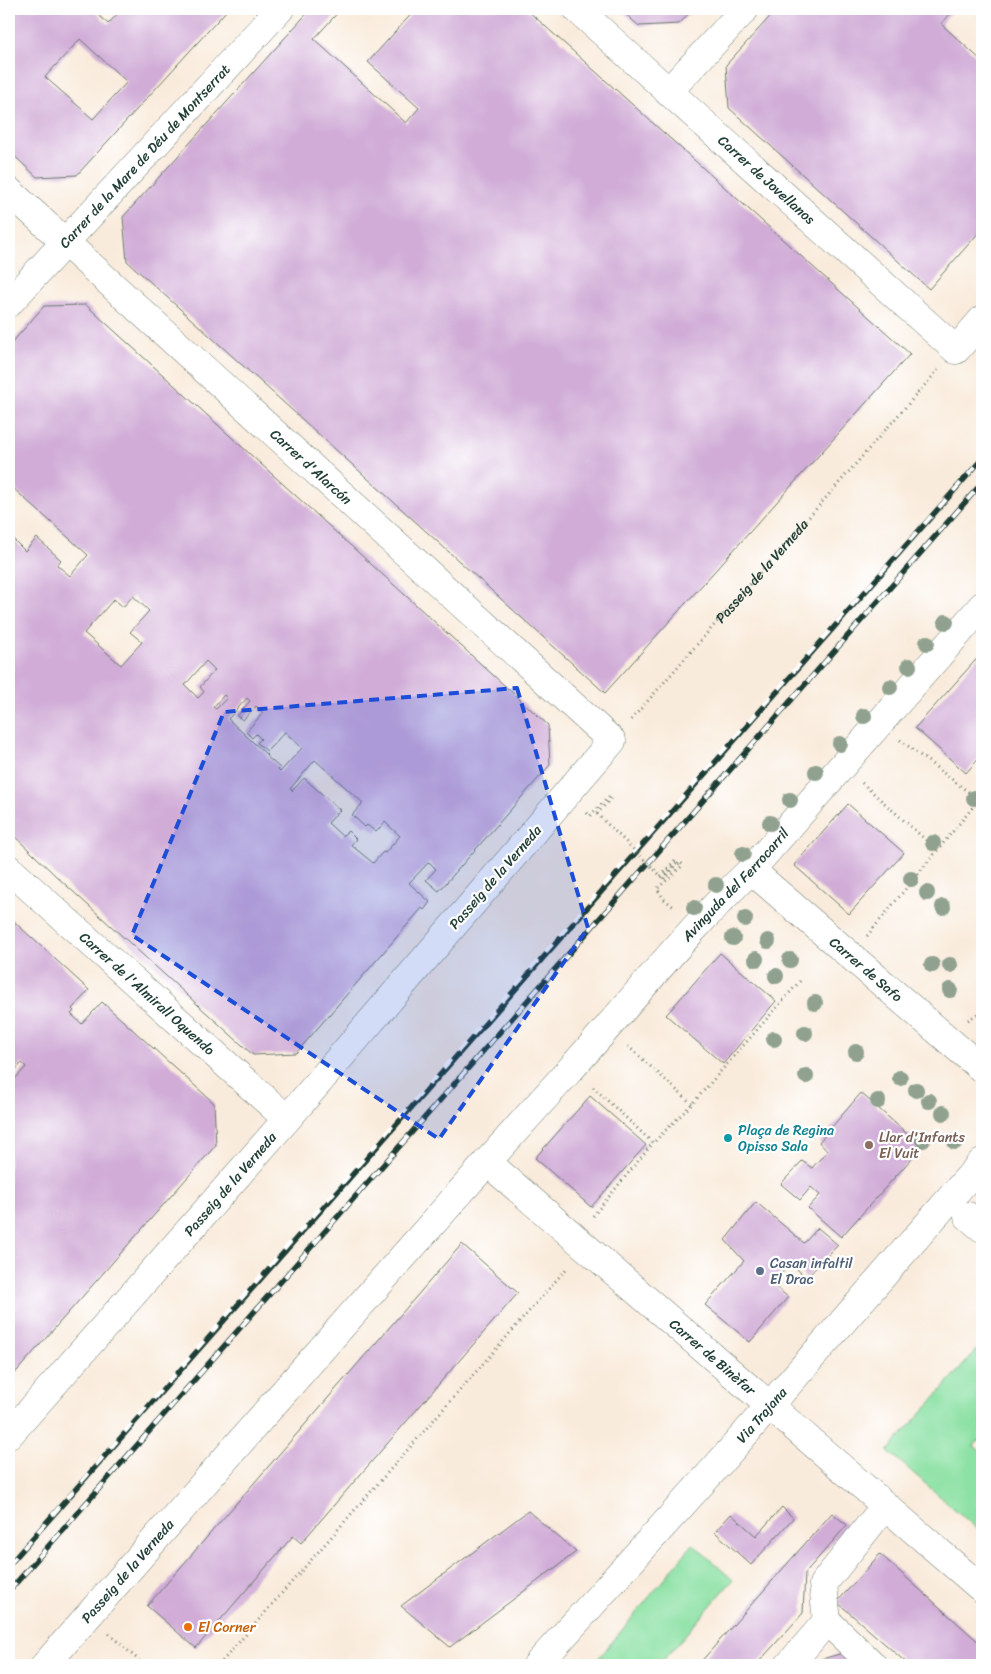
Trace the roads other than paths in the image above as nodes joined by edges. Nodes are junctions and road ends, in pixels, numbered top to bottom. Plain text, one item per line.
1 (280, 9) edge
2 (577, 9) edge
3 (745, 9) edge
4 (668, 92) junction
5 (9, 191) edge
6 (65, 242) junction
7 (9, 303) edge
8 (982, 320) edge
9 (982, 606) edge
10 (612, 741) joint
11 (9, 869) edge
12 (751, 870) junction
13 (982, 1069) edge
14 (287, 1119) junction
15 (487, 1162) junction
16 (982, 1162) edge
17 (769, 1407) junction
18 (9, 1435) edge
19 (885, 1506) junction
20 (982, 1590) edge
21 (827, 1622) junction
22 (45, 1665) edge
23 (537, 1665) edge
24 (789, 1665) edge
25 (873, 1665) edge

1 - 6 street, Carrer de la Mare de Déu de Montserrat
2 - 4 street, Carrer de Jovellanos
3 - 4 street
4 - 8 street, Carrer de Jovellanos
5 - 6 street, Carrer d'Alarcón
6 - 7 street, Carrer de la Mare de Déu de Montserrat
6 - 10 street, Carrer d'Alarcón
9 - 12 street, Avinguda del Ferrocarril
10 - 14 street, Passeig de la Verneda
11 - 14 street, Carrer de l'Almirall Oquendo
12 - 13 street, Carrer de Safo
12 - 15 street, Avinguda del Ferrocarril
14 - 18 street, Passeig de la Verneda
15 - 17 street, Carrer de Binèfar
15 - 22 street, Passeig de la Verneda
16 - 17 street, Via Trajana
17 - 19 street, Carrer de Binèfar
17 - 23 street, Via Trajana
19 - 20 street, Carrer de Binèfar
19 - 21 street
21 - 24 street
21 - 25 street

